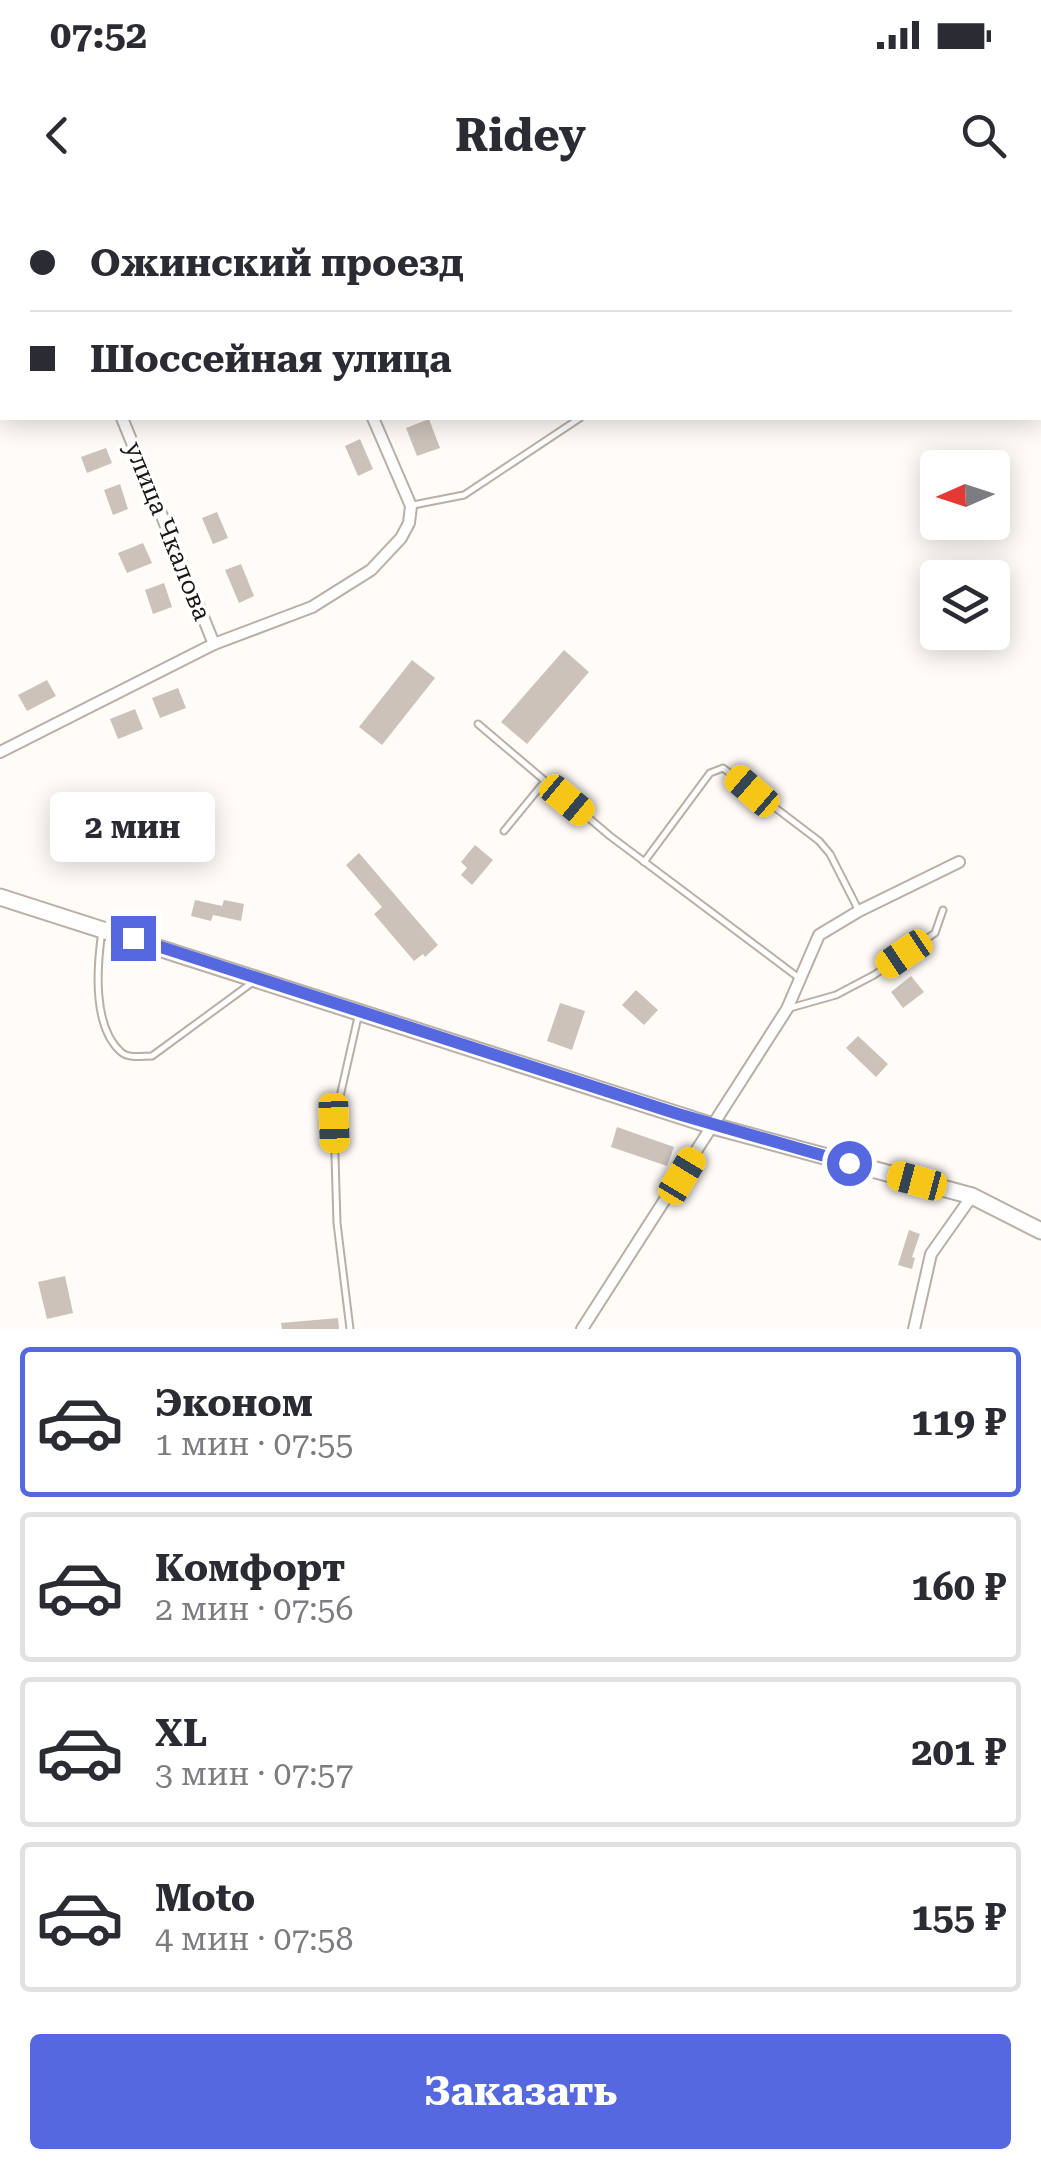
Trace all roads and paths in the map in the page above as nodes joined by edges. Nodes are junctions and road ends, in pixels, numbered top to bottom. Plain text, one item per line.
1 (123, 420) edge
2 (373, 420) edge
3 (577, 420) edge
4 (410, 506) junction
5 (214, 644) junction
6 (478, 724) dead end
7 (0, 752) edge
8 (545, 781) junction
9 (504, 831) dead end
10 (644, 862) junction
11 (959, 862) dead end
12 (0, 897) edge
13 (943, 910) dead end
14 (859, 911) junction
15 (102, 928) junction
16 (799, 978) junction
17 (255, 981) junction
18 (788, 1008) junction
19 (359, 1014) junction
20 (713, 1126) junction
21 (972, 1196) junction
22 (1041, 1231) edge
23 (350, 1329) edge
24 (582, 1329) edge
25 (914, 1329) edge

1 - 5 street, улица Чкалова
2 - 4 street
3 - 4 lane
4 - 5 street
5 - 7 street
6 - 8 lane
8 - 9 lane
8 - 10 lane
10 - 14 lane
10 - 16 lane
11 - 14 street
12 - 15 main road
13 - 18 lane
14 - 16 street
15 - 17 main road
15 - 17 lane
16 - 18 street
17 - 19 main road
18 - 20 street
19 - 20 main road
19 - 23 lane
20 - 21 main road
20 - 24 street
21 - 22 main road
21 - 25 street

